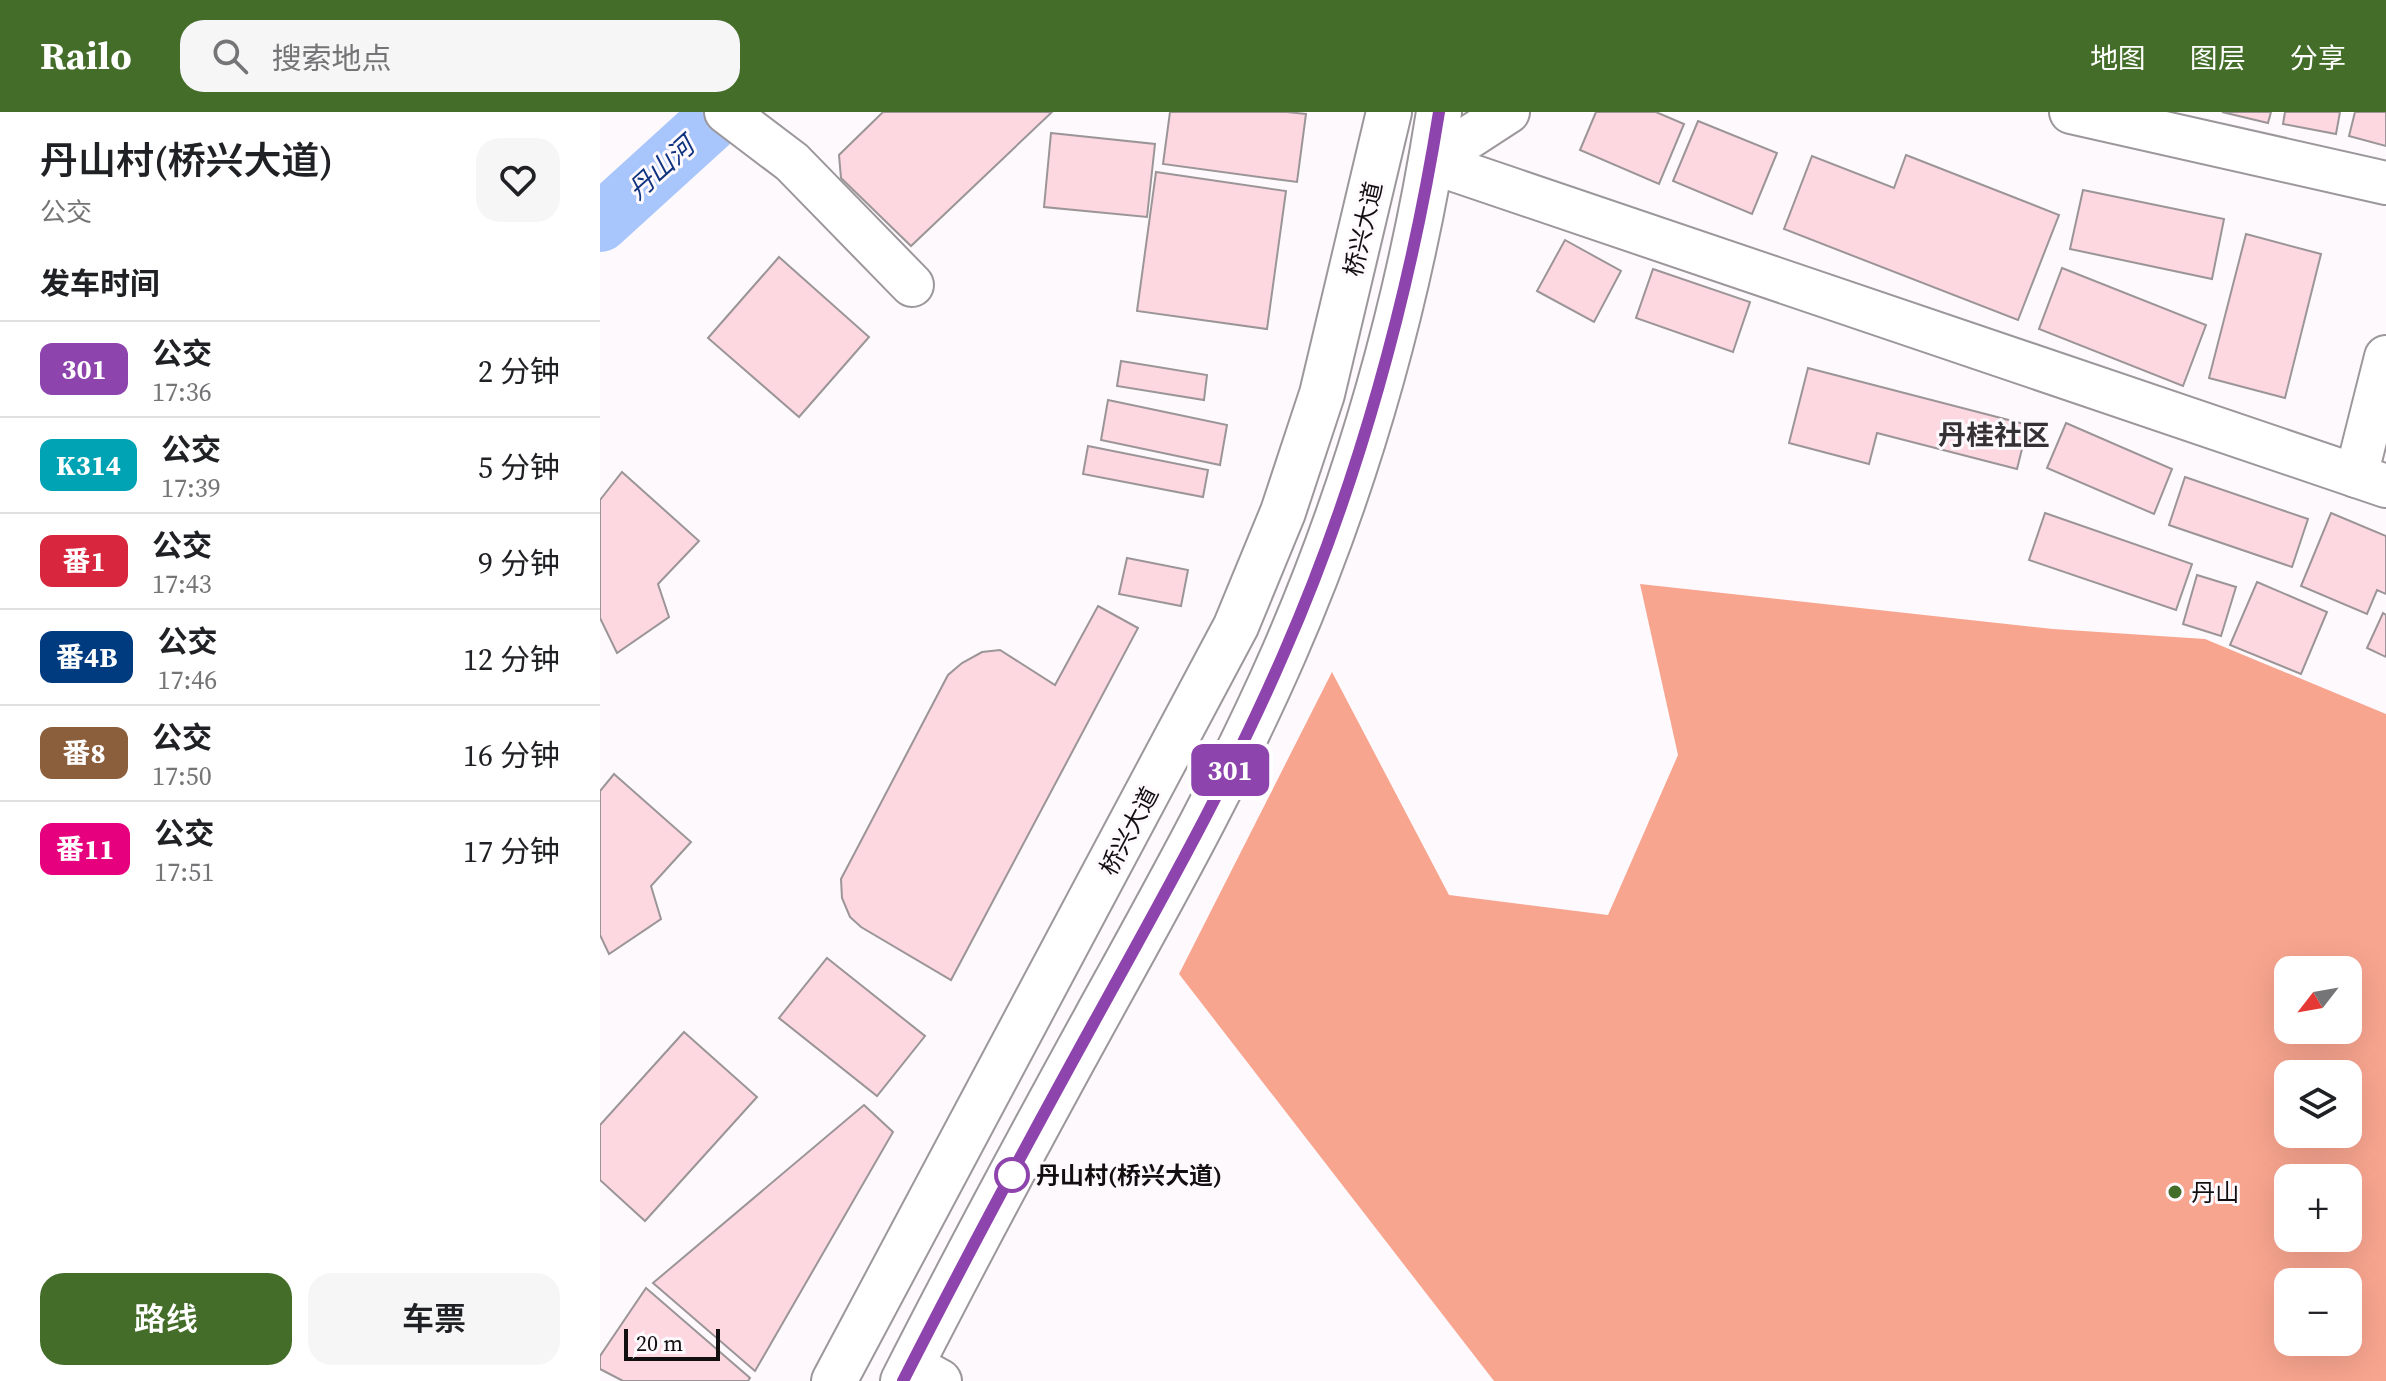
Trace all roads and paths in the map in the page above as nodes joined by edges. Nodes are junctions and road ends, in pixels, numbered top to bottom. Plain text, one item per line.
1 (726, 112) edge
2 (1389, 112) edge
3 (1439, 112) edge
4 (1508, 112) edge
5 (2071, 112) edge
6 (1431, 162) junction
7 (2386, 183) edge
8 (912, 285) dead end
9 (2386, 357) edge
10 (2371, 481) edge
11 (918, 1376) edge
12 (834, 1381) edge

1 - 8 street
2 - 12 main road, 桥兴大道
3 - 6 main road
4 - 6 street
5 - 7 street
6 - 10 street
6 - 11 main road
9 - 10 street

